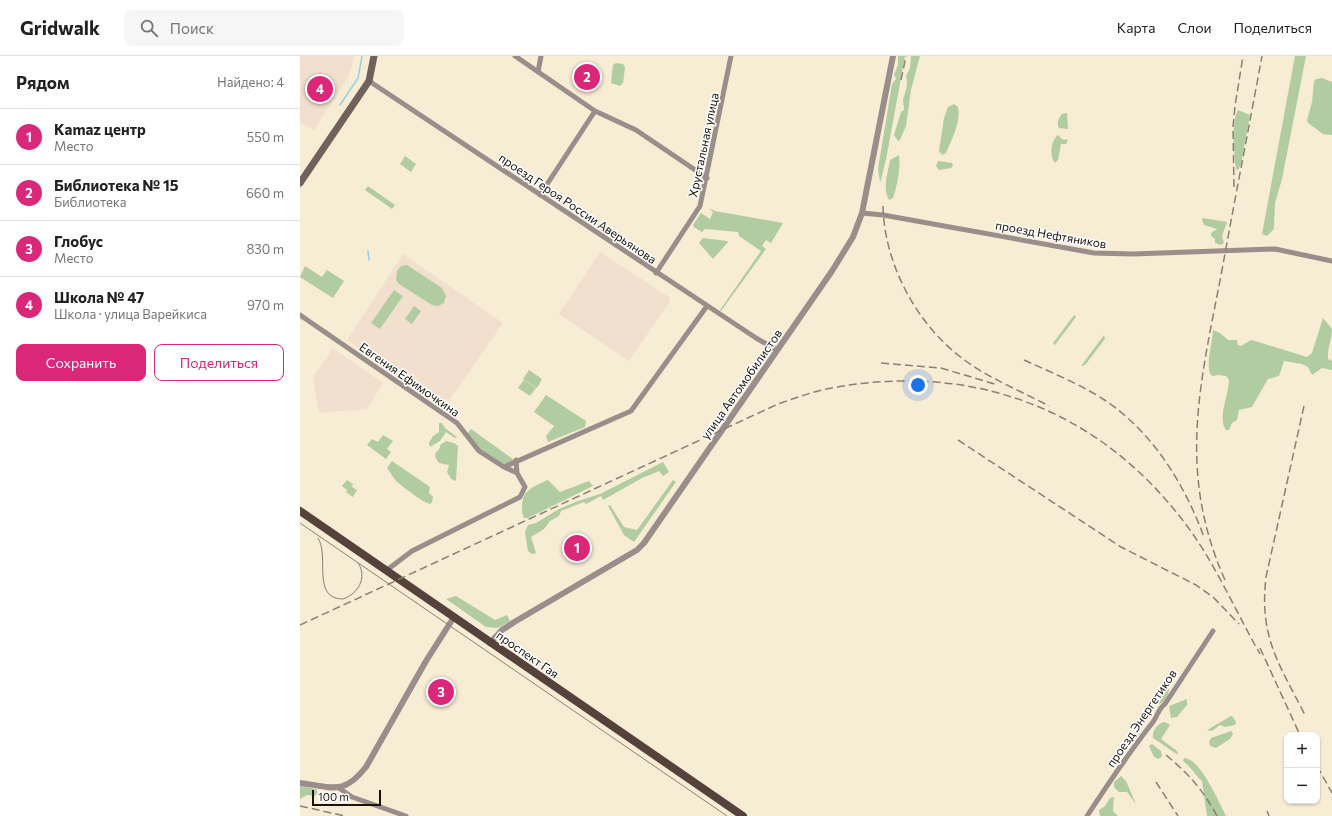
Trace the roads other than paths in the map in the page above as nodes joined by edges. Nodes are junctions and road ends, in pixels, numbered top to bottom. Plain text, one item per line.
1 (374, 56) edge
2 (515, 56) edge
3 (541, 56) edge
4 (731, 56) edge
5 (893, 56) edge
6 (538, 72) junction
7 (369, 81) junction
8 (595, 110) junction
9 (707, 178) junction
10 (300, 183) edge
11 (540, 195) junction
12 (862, 213) junction
13 (1332, 260) edge
14 (656, 272) junction
15 (706, 306) junction
16 (300, 315) edge
17 (777, 350) junction
18 (516, 460) junction
19 (504, 467) junction
20 (516, 473) junction
21 (300, 511) edge
22 (387, 570) junction
23 (454, 617) junction
24 (1212, 631) dead end
25 (490, 643) junction
26 (300, 783) edge
27 (338, 788) junction
28 (406, 816) edge
29 (743, 816) edge
30 (1087, 816) edge

1 - 7 main road
2 - 6 street
3 - 6 street
4 - 9 street, Хрустальная улица
5 - 12 street, улица Автомобилистов
6 - 8 street
7 - 10 main road
7 - 11 street, проезд Героя России Аверьянова
8 - 9 street
8 - 11 street
9 - 14 street, Хрустальная улица
11 - 14 street, проезд Героя России Аверьянова
12 - 13 street, проезд Нефтяников
12 - 17 street, улица Автомобилистов
14 - 15 street, проезд Героя России Аверьянова
15 - 17 street, проезд Героя России Аверьянова
15 - 18 street
16 - 19 street, Евгения Ефимочкина
17 - 25 street, улица Автомобилистов
18 - 19 street
18 - 20 street
19 - 20 street, Евгения Ефимочкина
20 - 22 street
21 - 22 main road, проспект Гая
22 - 23 main road, проспект Гая
23 - 25 main road, проспект Гая
23 - 27 street
24 - 30 street, проезд Энергетиков
25 - 29 main road, проспект Гая
26 - 27 street
27 - 28 street

